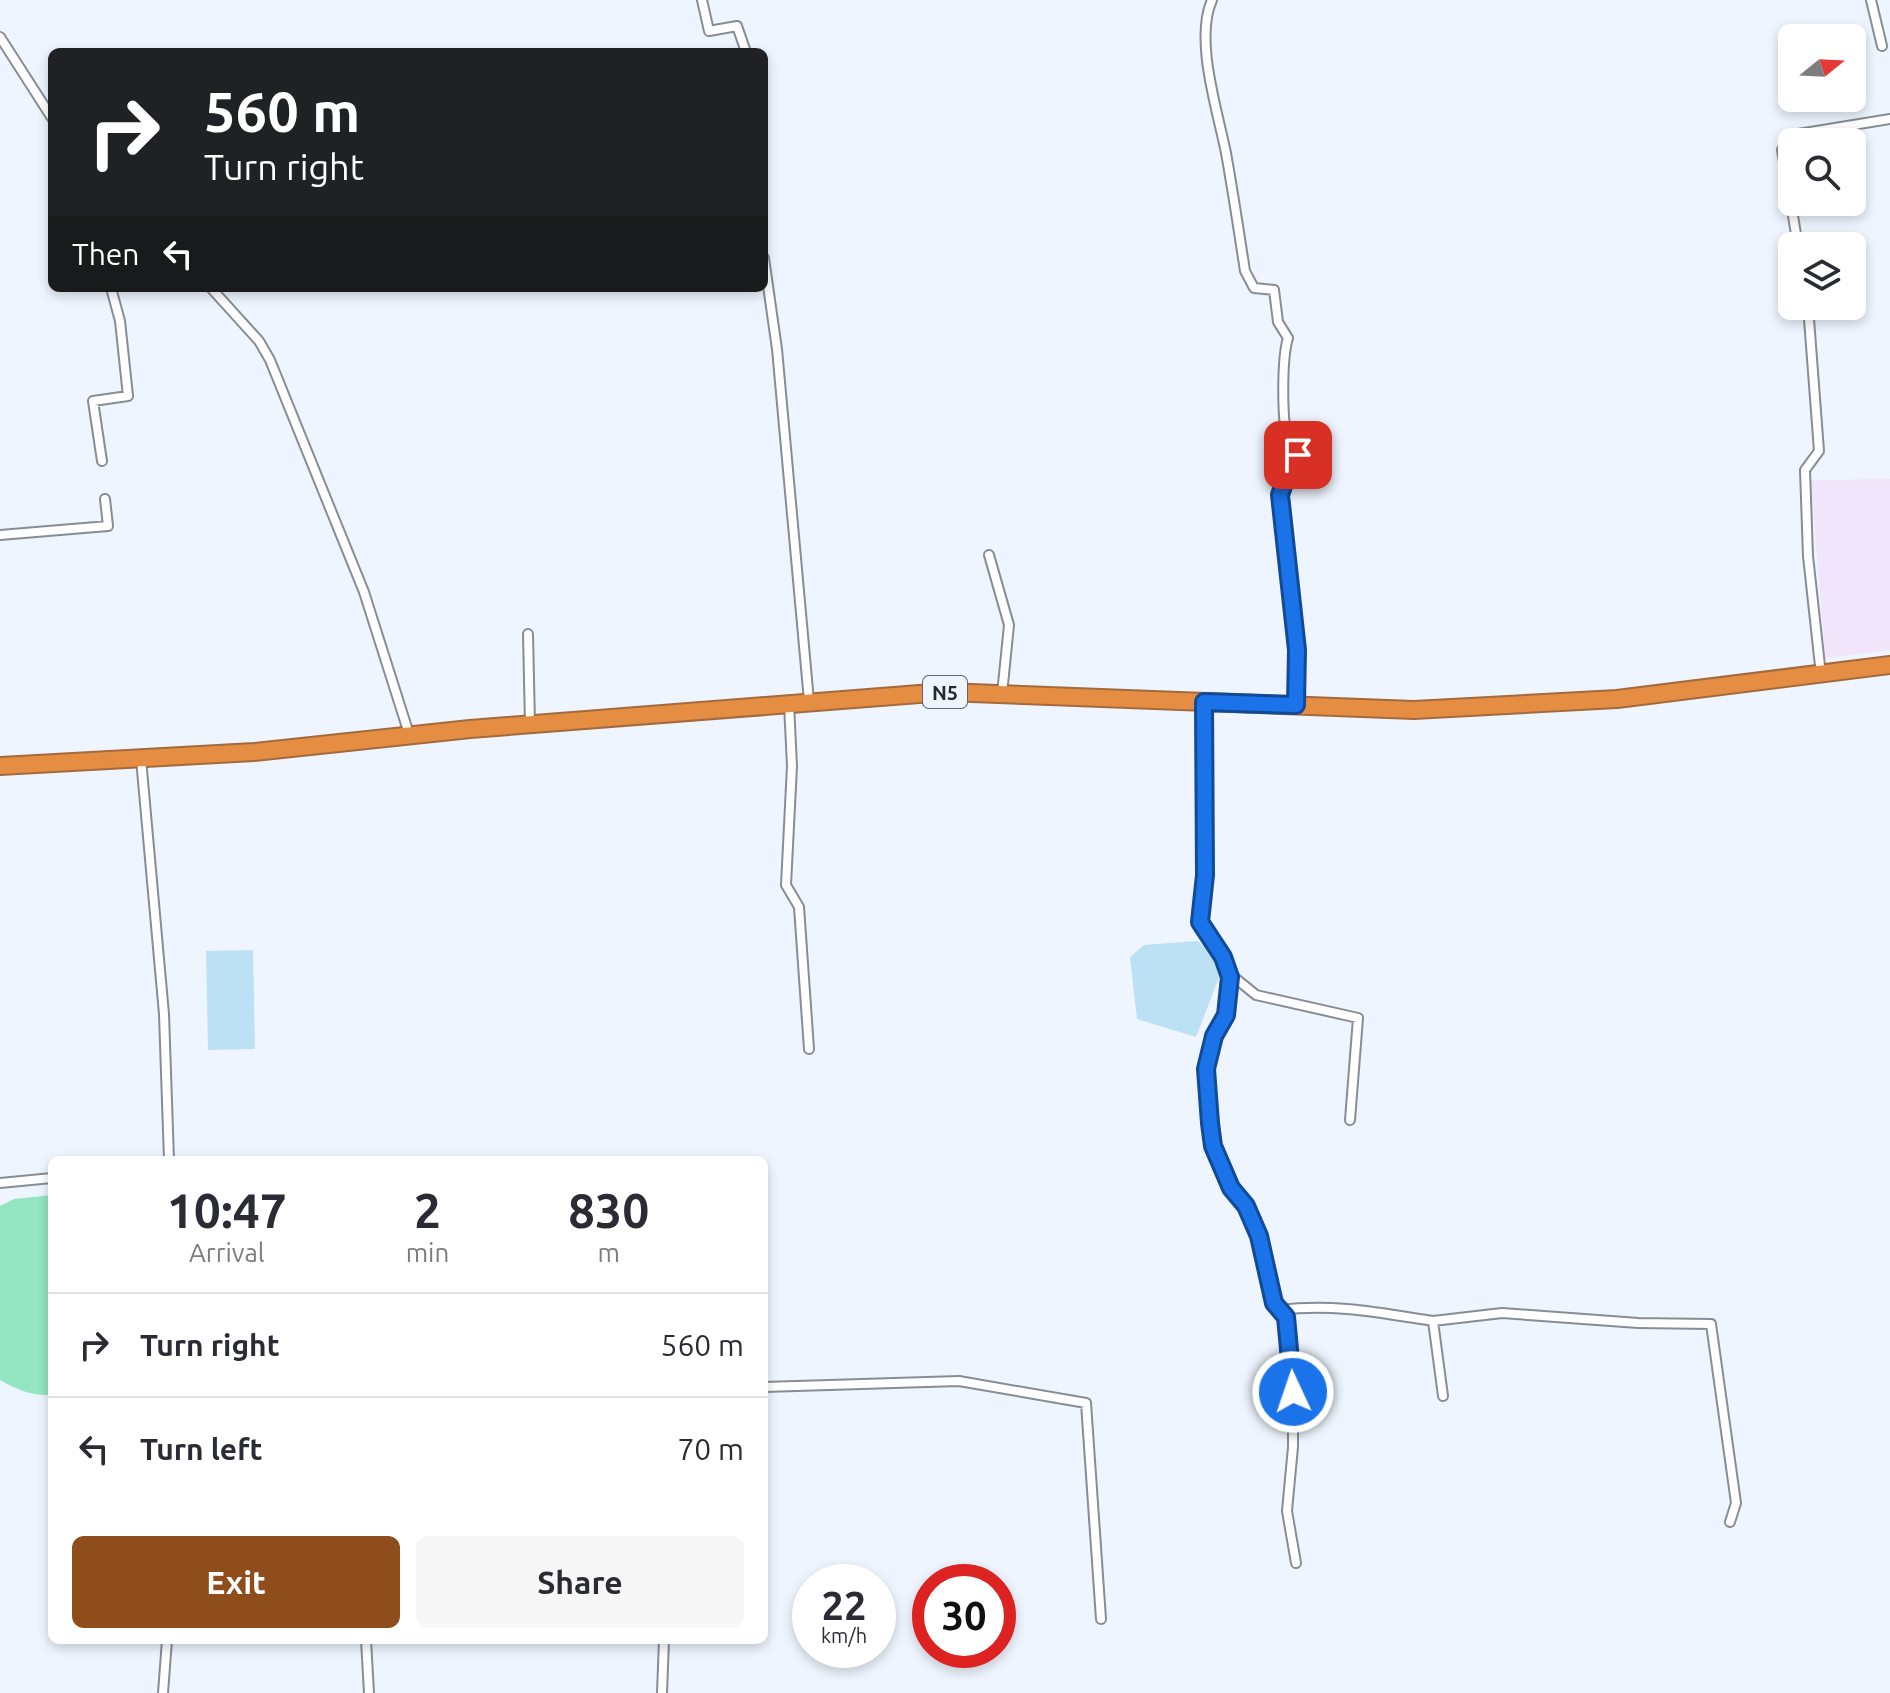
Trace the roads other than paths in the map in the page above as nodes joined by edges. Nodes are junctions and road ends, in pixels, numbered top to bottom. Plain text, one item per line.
1 (702, 0) edge
2 (1212, 0) edge
3 (1871, 0) edge
4 (0, 37) edge
5 (1882, 46) dead end
6 (745, 48) edge
7 (48, 112) edge
8 (1890, 119) edge
9 (1796, 232) edge
10 (768, 286) edge
11 (112, 292) edge
12 (215, 292) edge
13 (1809, 320) edge
14 (102, 461) dead end
15 (105, 499) dead end
16 (0, 535) edge
17 (989, 555) dead end
18 (528, 634) dead end
19 (1890, 665) edge
20 (1821, 675) junction
21 (1002, 694) junction
22 (809, 701) junction
23 (1204, 702) junction
24 (789, 703) junction
25 (1296, 705) junction
26 (530, 724) junction
27 (410, 738) junction
28 (141, 759) junction
29 (0, 766) edge
30 (1228, 972) junction
31 (809, 1049) dead end
32 (1350, 1120) dead end
33 (169, 1156) edge
34 (48, 1178) edge
35 (0, 1183) edge
36 (1280, 1310) junction
37 (1433, 1321) junction
38 (768, 1387) edge
39 (1443, 1396) dead end
40 (1730, 1522) dead end
41 (1296, 1563) dead end
42 (1101, 1619) dead end
43 (167, 1644) edge
44 (366, 1644) edge
45 (664, 1644) edge
46 (163, 1693) edge
47 (369, 1693) edge
48 (662, 1693) edge

1 - 6 street
2 - 25 street
3 - 5 street
4 - 7 street
8 - 9 street
10 - 22 street
11 - 14 street
12 - 27 street
13 - 20 street
15 - 16 street
17 - 21 street
18 - 26 street
19 - 20 highway, N5
20 - 25 highway, N5
21 - 22 highway, N5
21 - 23 highway, N5
22 - 24 highway, N5
23 - 25 highway, N5
23 - 30 street
24 - 26 highway, N5
24 - 31 street
26 - 27 highway, N5
27 - 28 highway, N5
28 - 29 highway, N5
28 - 33 street
30 - 32 street
30 - 36 street
34 - 35 street
36 - 37 street
36 - 41 street
37 - 39 street
37 - 40 street
38 - 42 street
43 - 46 street
44 - 47 street
45 - 48 street

